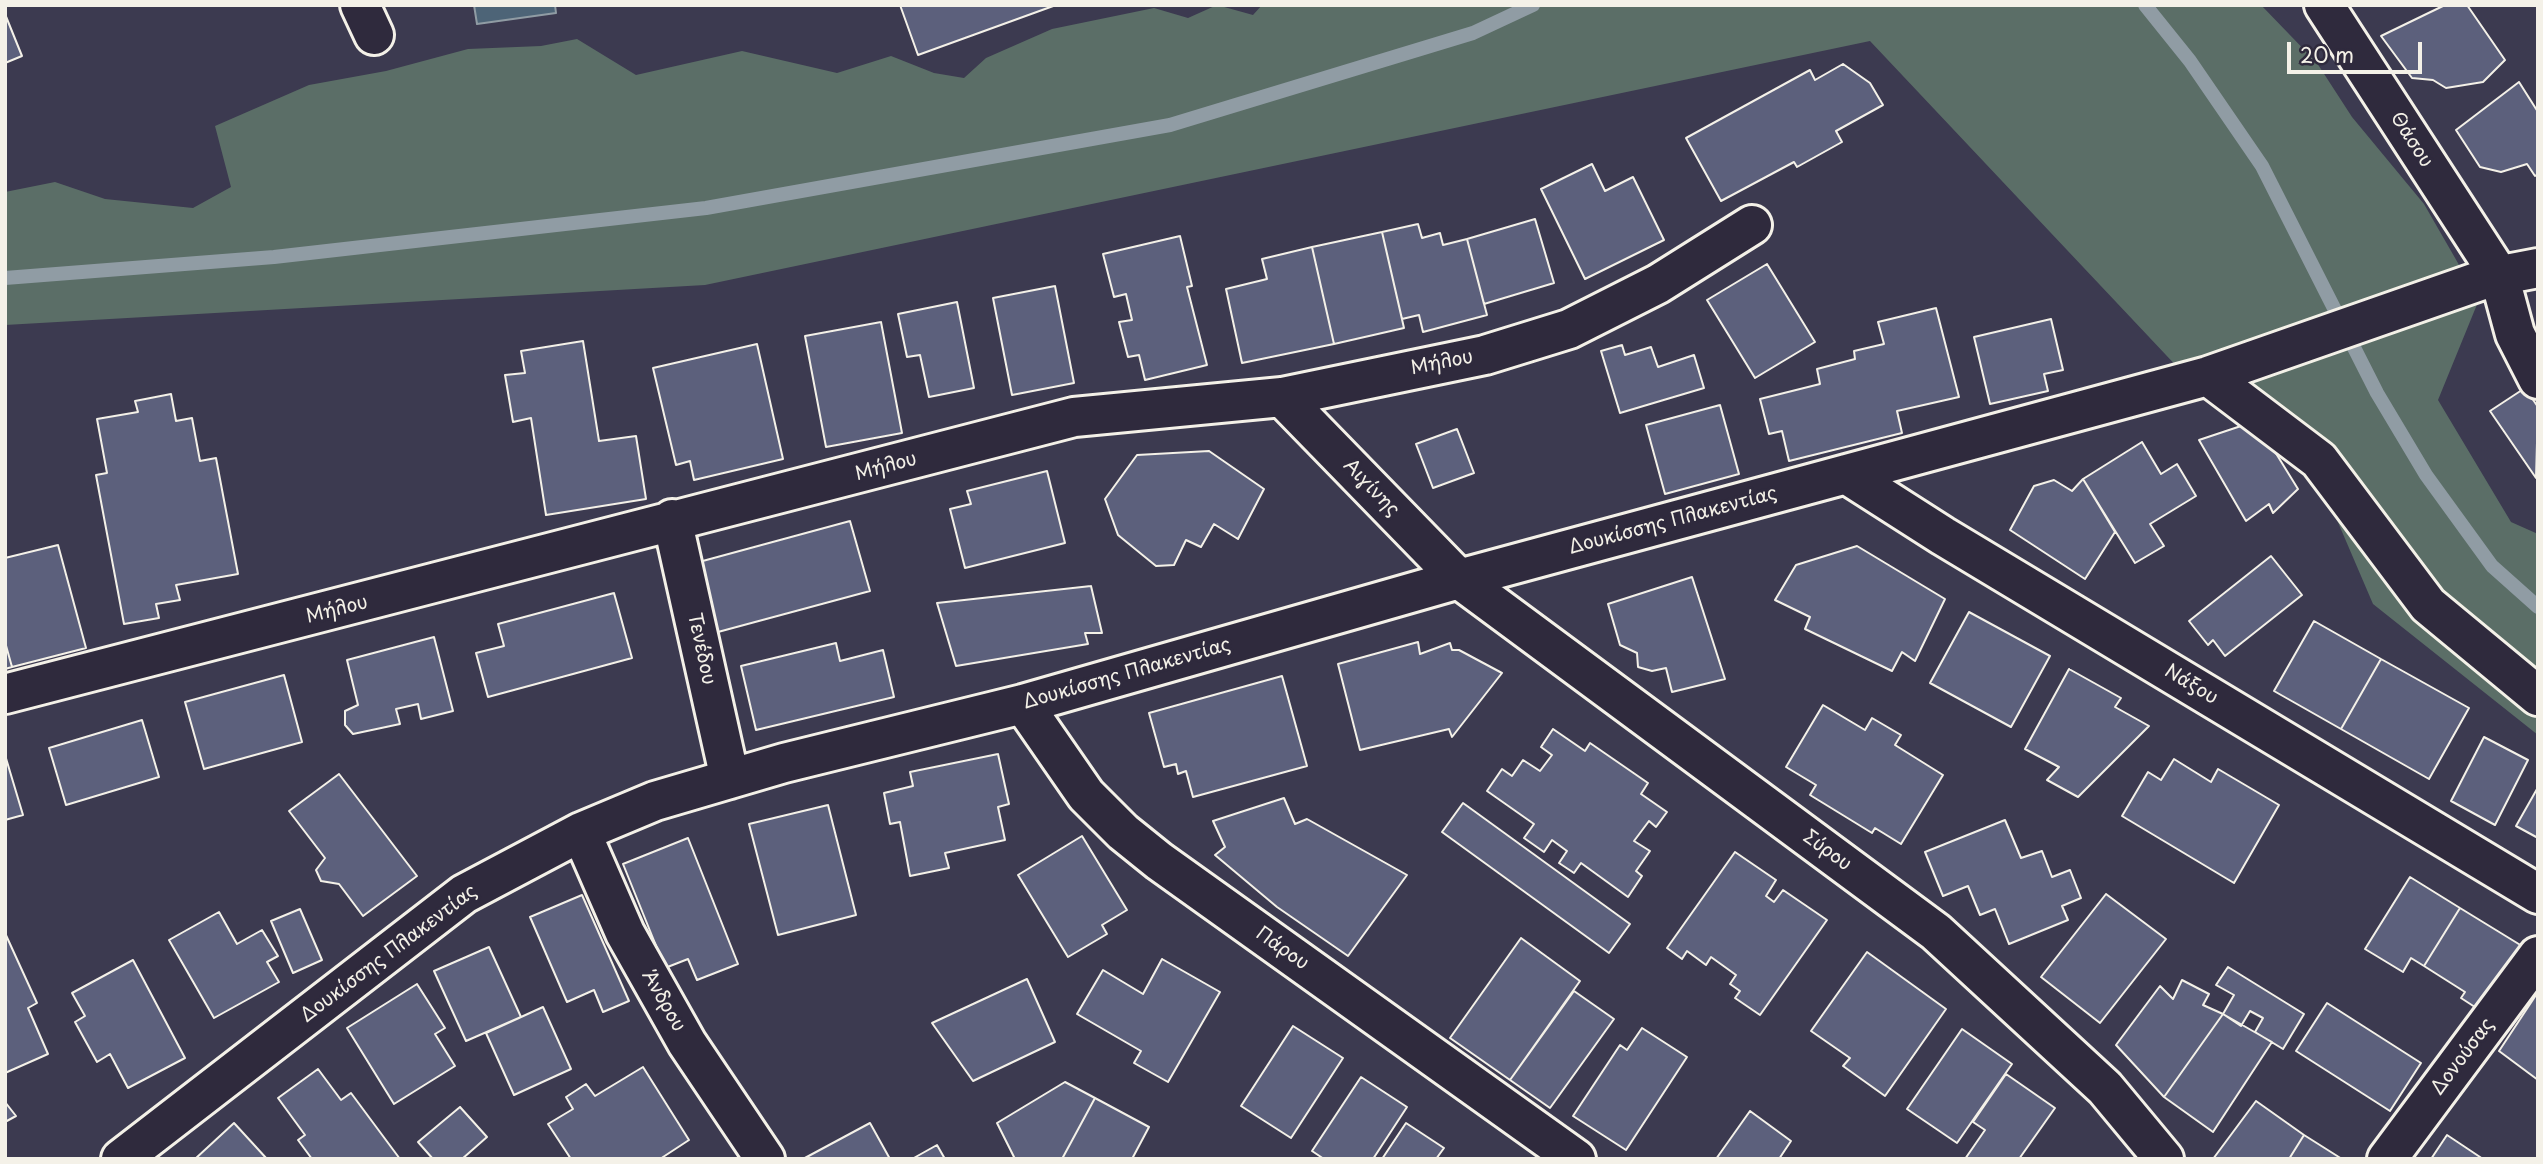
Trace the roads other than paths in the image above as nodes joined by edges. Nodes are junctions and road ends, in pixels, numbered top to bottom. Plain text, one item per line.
1 (2324, 5) edge
2 (1752, 225) dead end
3 (2538, 251) edge
4 (2538, 268) edge
5 (2495, 276) junction
6 (2214, 374) junction
7 (2538, 379) edge
8 (1282, 397) junction
9 (1846, 474) junction
10 (672, 519) junction
11 (1459, 579) junction
12 (5, 694) edge
13 (2538, 696) edge
14 (1023, 704) junction
15 (730, 779) junction
16 (581, 832) junction
17 (2538, 894) edge
18 (2538, 956) edge
19 (121, 1159) edge
20 (765, 1159) edge
21 (1576, 1159) edge
22 (2164, 1159) edge
23 (2387, 1159) edge

1 - 5 street, Θάσου
2 - 8 street, Μήλου
3 - 5 street
4 - 5 street
5 - 6 street, Δουκίσσης Πλακεντίας
5 - 7 street, Θάσου
6 - 9 street, Δουκίσσης Πλακεντίας
6 - 13 street
8 - 10 street, Μήλου
8 - 11 street, Αιγίνης
9 - 11 street, Δουκίσσης Πλακεντίας
9 - 17 street, Νάξου
10 - 12 street, Μήλου
10 - 15 street, Τενέδου
11 - 14 street, Δουκίσσης Πλακεντίας
11 - 22 street, Σύρου
14 - 15 street, Δουκίσσης Πλακεντίας
14 - 21 street, Πάρου
15 - 16 street, Δουκίσσης Πλακεντίας
16 - 19 street, Δουκίσσης Πλακεντίας
16 - 20 street, Άνδρου
18 - 23 street, Δονούσας

